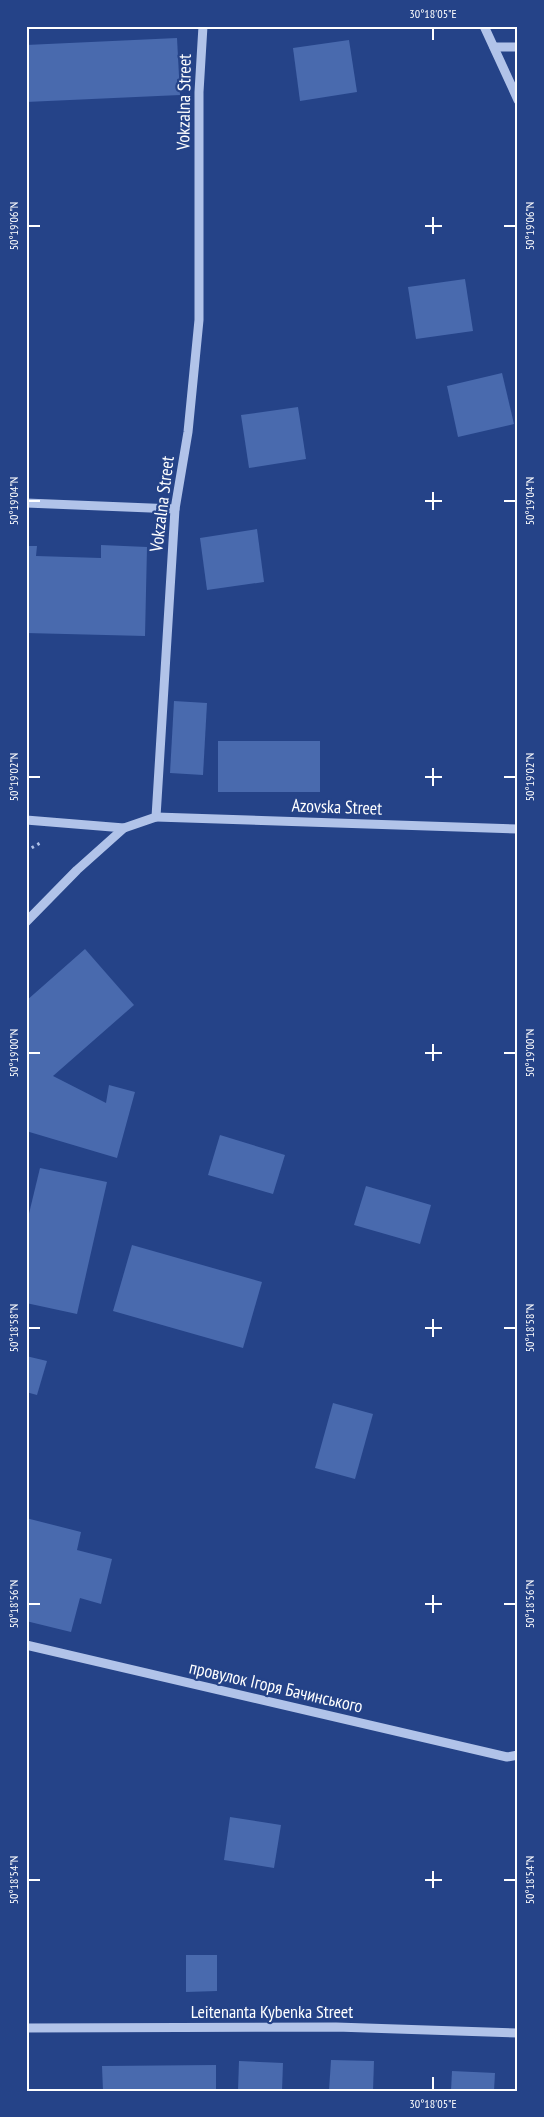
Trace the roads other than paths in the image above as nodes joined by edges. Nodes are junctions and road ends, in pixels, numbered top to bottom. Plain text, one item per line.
1 (203, 26) edge
2 (484, 26) edge
3 (518, 46) edge
4 (494, 47) junction
5 (518, 100) edge
6 (26, 502) edge
7 (175, 508) junction
8 (156, 817) junction
9 (26, 820) edge
10 (124, 828) junction
11 (518, 829) edge
12 (26, 922) edge
13 (26, 1645) edge
14 (518, 1754) edge
15 (26, 2028) edge
16 (518, 2033) edge

1 - 7 street, Vokzalna Street
2 - 4 street
3 - 4 street
4 - 5 street
6 - 7 street
7 - 8 street, Vokzalna Street
8 - 10 street
8 - 11 street, Azovska Street
9 - 10 street
10 - 12 street
13 - 14 street, провулок Ігоря Бачинського
15 - 16 street, Leitenanta Kybenka Street

